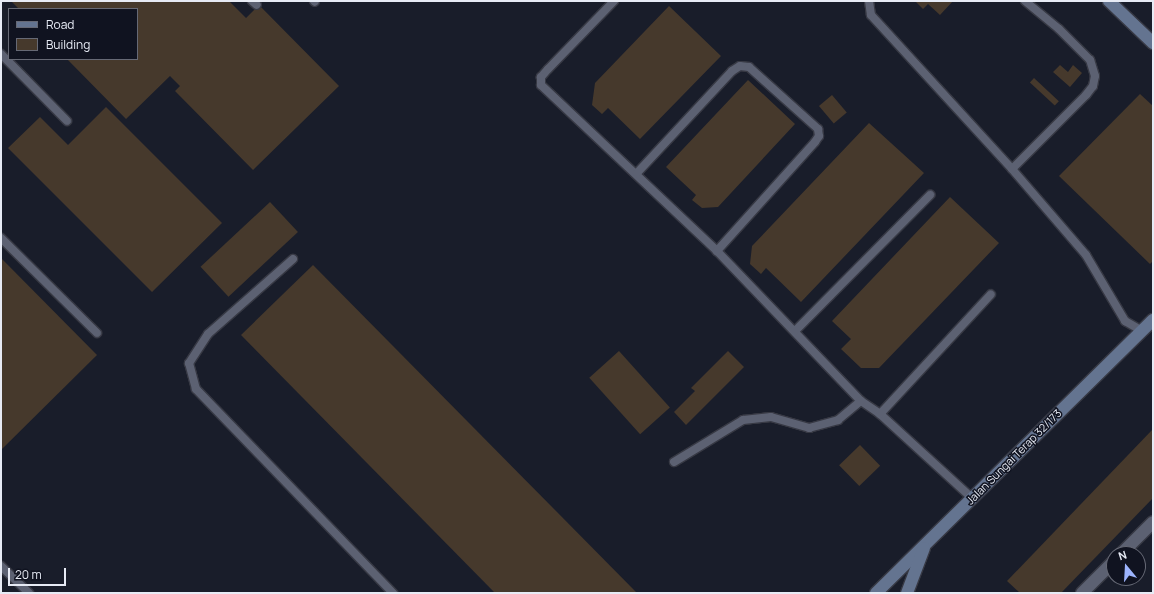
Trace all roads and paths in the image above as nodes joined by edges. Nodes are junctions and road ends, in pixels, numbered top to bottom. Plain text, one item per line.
1 (614, 1) edge
2 (869, 1) edge
3 (1026, 1) edge
4 (1109, 1) edge
5 (1153, 43) edge
6 (1, 54) edge
7 (67, 121) dead end
8 (1012, 169) junction
9 (637, 173) junction
10 (930, 196) dead end
11 (1, 238) edge
12 (717, 251) junction
13 (293, 259) dead end
14 (991, 294) dead end
15 (1153, 320) edge
16 (795, 331) junction
17 (1142, 331) junction
18 (97, 333) dead end
19 (861, 401) junction
20 (880, 414) junction
21 (674, 462) dead end
22 (972, 498) junction
23 (1153, 522) edge
24 (925, 544) junction
25 (1129, 546) edge
26 (1, 566) edge
27 (1106, 569) edge
28 (881, 591) edge
29 (29, 593) edge
30 (393, 593) edge
31 (907, 593) edge
32 (1082, 593) edge

1 - 9 lane
2 - 8 lane
3 - 8 lane
4 - 5 street
6 - 7 lane
8 - 17 lane
9 - 12 lane
9 - 12 lane
10 - 16 lane
11 - 18 lane
12 - 16 lane
13 - 30 lane
14 - 20 lane
15 - 17 street, Jalan Sungai Terap 32/173
16 - 19 lane
17 - 22 street, Jalan Sungai Terap 32/173
19 - 20 lane
19 - 21 lane
20 - 22 lane
22 - 24 street, Jalan Sungai Terap 32/173
23 - 25 street
24 - 28 street, Jalan Sungai Terap 32/173
24 - 31 street
26 - 29 lane
27 - 32 street

